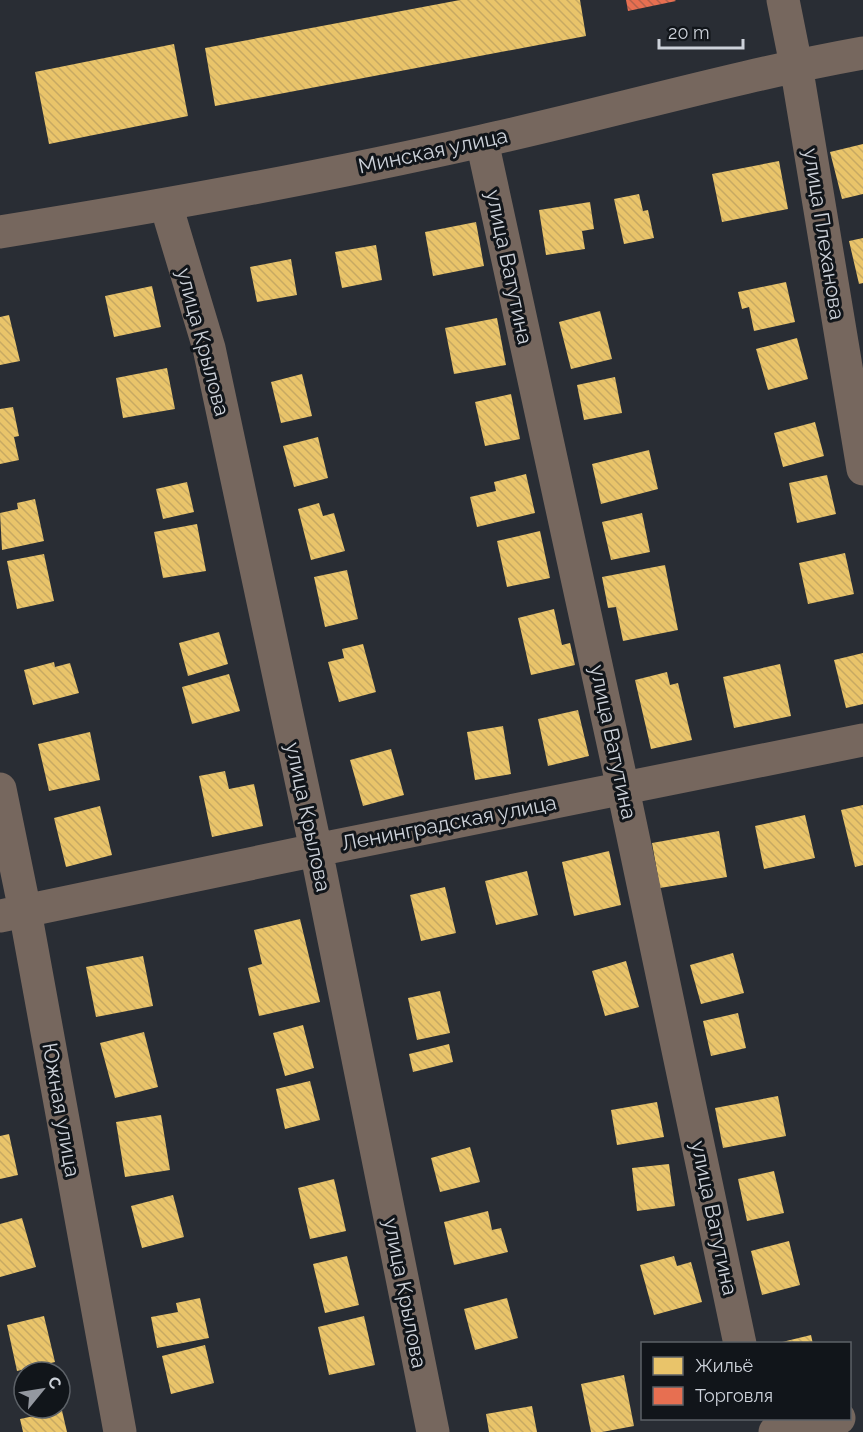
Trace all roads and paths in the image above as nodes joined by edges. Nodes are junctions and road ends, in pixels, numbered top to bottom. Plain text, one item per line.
1 (783, 0) edge
2 (863, 53) edge
3 (796, 65) junction
4 (482, 141) junction
5 (166, 206) junction
6 (0, 232) edge
7 (863, 469) edge
8 (863, 740) edge
9 (0, 789) edge
10 (623, 789) junction
11 (316, 850) junction
12 (12, 914) edge
13 (740, 1342) edge
14 (834, 1420) edge
15 (120, 1432) edge
16 (433, 1432) edge
17 (775, 1432) edge

1 - 3 street, улица Плеханова
2 - 3 street, Минская улица
3 - 4 street, Минская улица
3 - 7 street, улица Плеханова
4 - 5 street, Минская улица
4 - 10 street, улица Ватутина
5 - 6 street, Минская улица
5 - 11 street, улица Крылова
8 - 10 street, Ленинградская улица
9 - 12 street, Южная улица
10 - 11 street, Ленинградская улица
10 - 13 street, улица Ватутина
11 - 12 street, Ленинградская улица
11 - 16 street, улица Крылова
12 - 15 street, Южная улица
14 - 17 street

